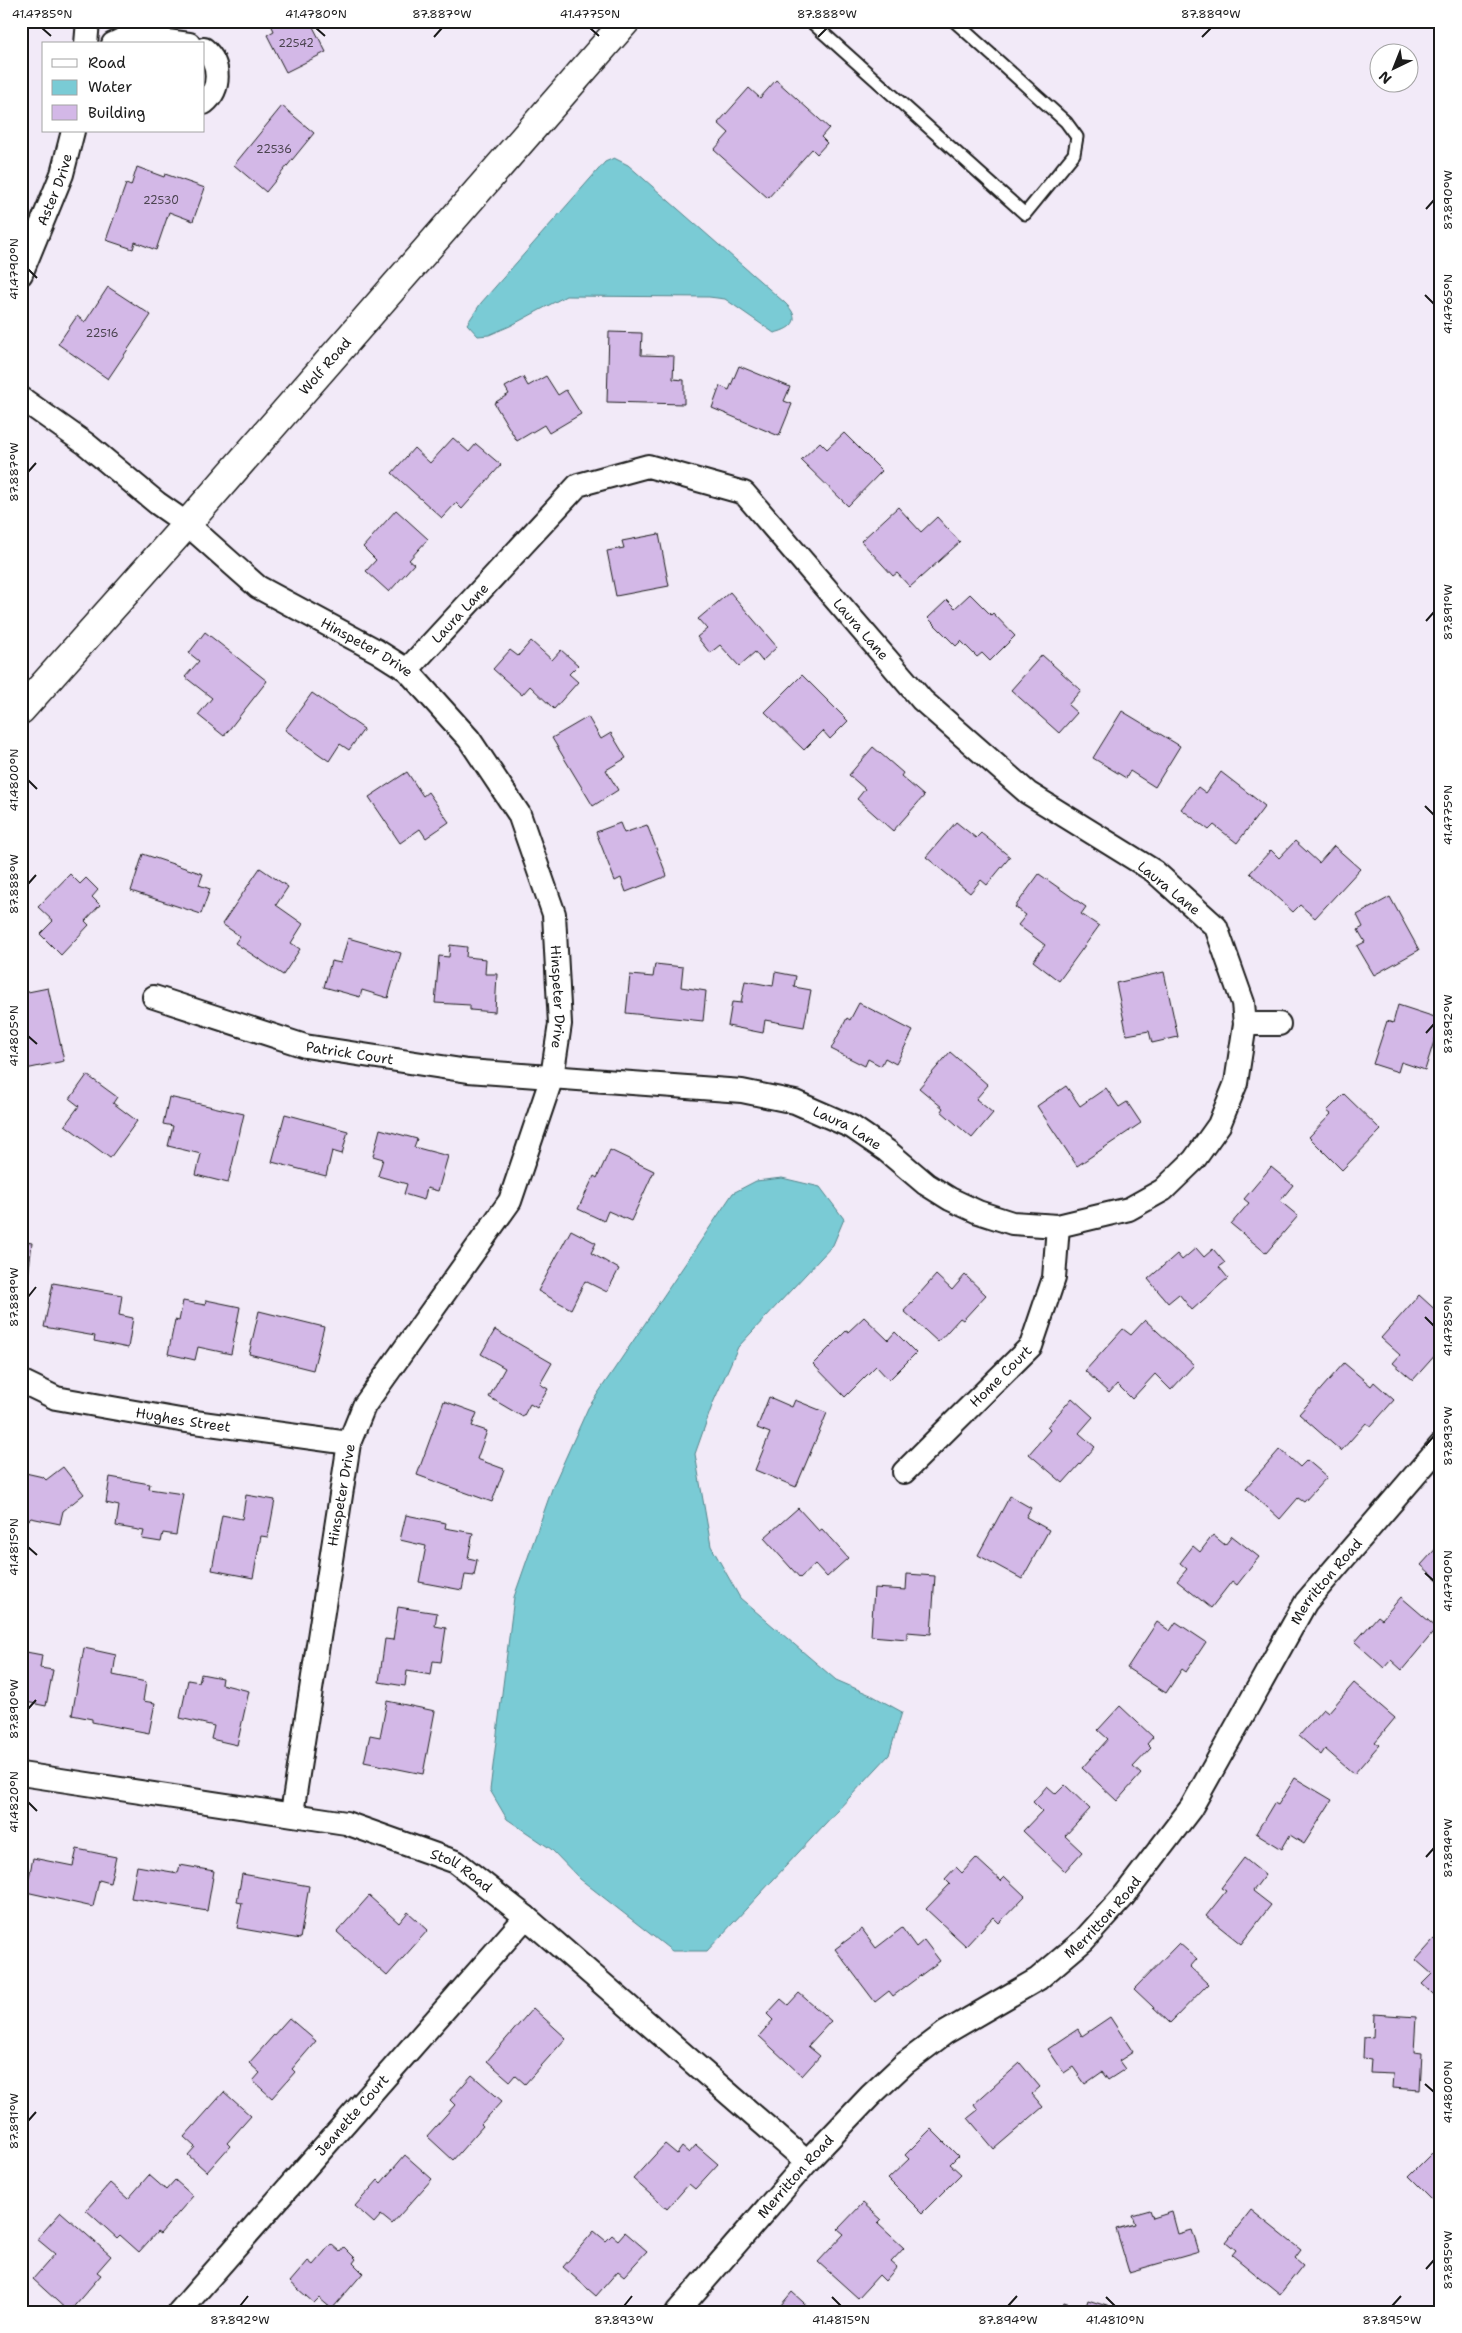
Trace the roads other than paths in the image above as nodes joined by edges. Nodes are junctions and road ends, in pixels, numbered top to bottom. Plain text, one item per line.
1 (88, 21) edge
2 (626, 21) edge
3 (810, 21) edge
4 (954, 21) edge
5 (86, 42) edge
6 (117, 42) edge
7 (174, 42) edge
8 (205, 50) edge
9 (205, 102) edge
10 (73, 132) edge
11 (21, 274) edge
12 (21, 398) edge
13 (187, 524) junction
14 (407, 670) junction
15 (21, 710) edge
16 (154, 997) dead end
17 (1245, 1024) junction
18 (1279, 1024) dead end
19 (552, 1077) junction
20 (1058, 1226) junction
21 (21, 1381) edge
22 (349, 1443) junction
23 (1441, 1445) edge
24 (904, 1472) dead end
25 (21, 1774) edge
26 (292, 1813) junction
27 (526, 1917) junction
28 (807, 2162) junction
29 (179, 2312) edge
30 (677, 2312) edge

1 - 5 street
2 - 13 main road, Wolf Road
3 - 4 lane
6 - 7 street
8 - 9 street
10 - 11 street, Aster Drive
12 - 13 street, Hinspeter Drive
13 - 14 street, Hinspeter Drive
13 - 15 main road, Wolf Road
14 - 17 street, Laura Lane
14 - 19 street, Hinspeter Drive
16 - 19 street, Patrick Court
17 - 18 street
17 - 20 street, Laura Lane
19 - 20 street, Laura Lane
19 - 22 street, Hinspeter Drive
20 - 24 street, Home Court
21 - 22 street, Hughes Street
22 - 26 street, Hinspeter Drive
23 - 28 street, Merritton Road
25 - 26 street, Stoll Road
26 - 27 street, Stoll Road
27 - 28 street, Stoll Road
27 - 29 street, Jeanette Court
28 - 30 street, Merritton Road

